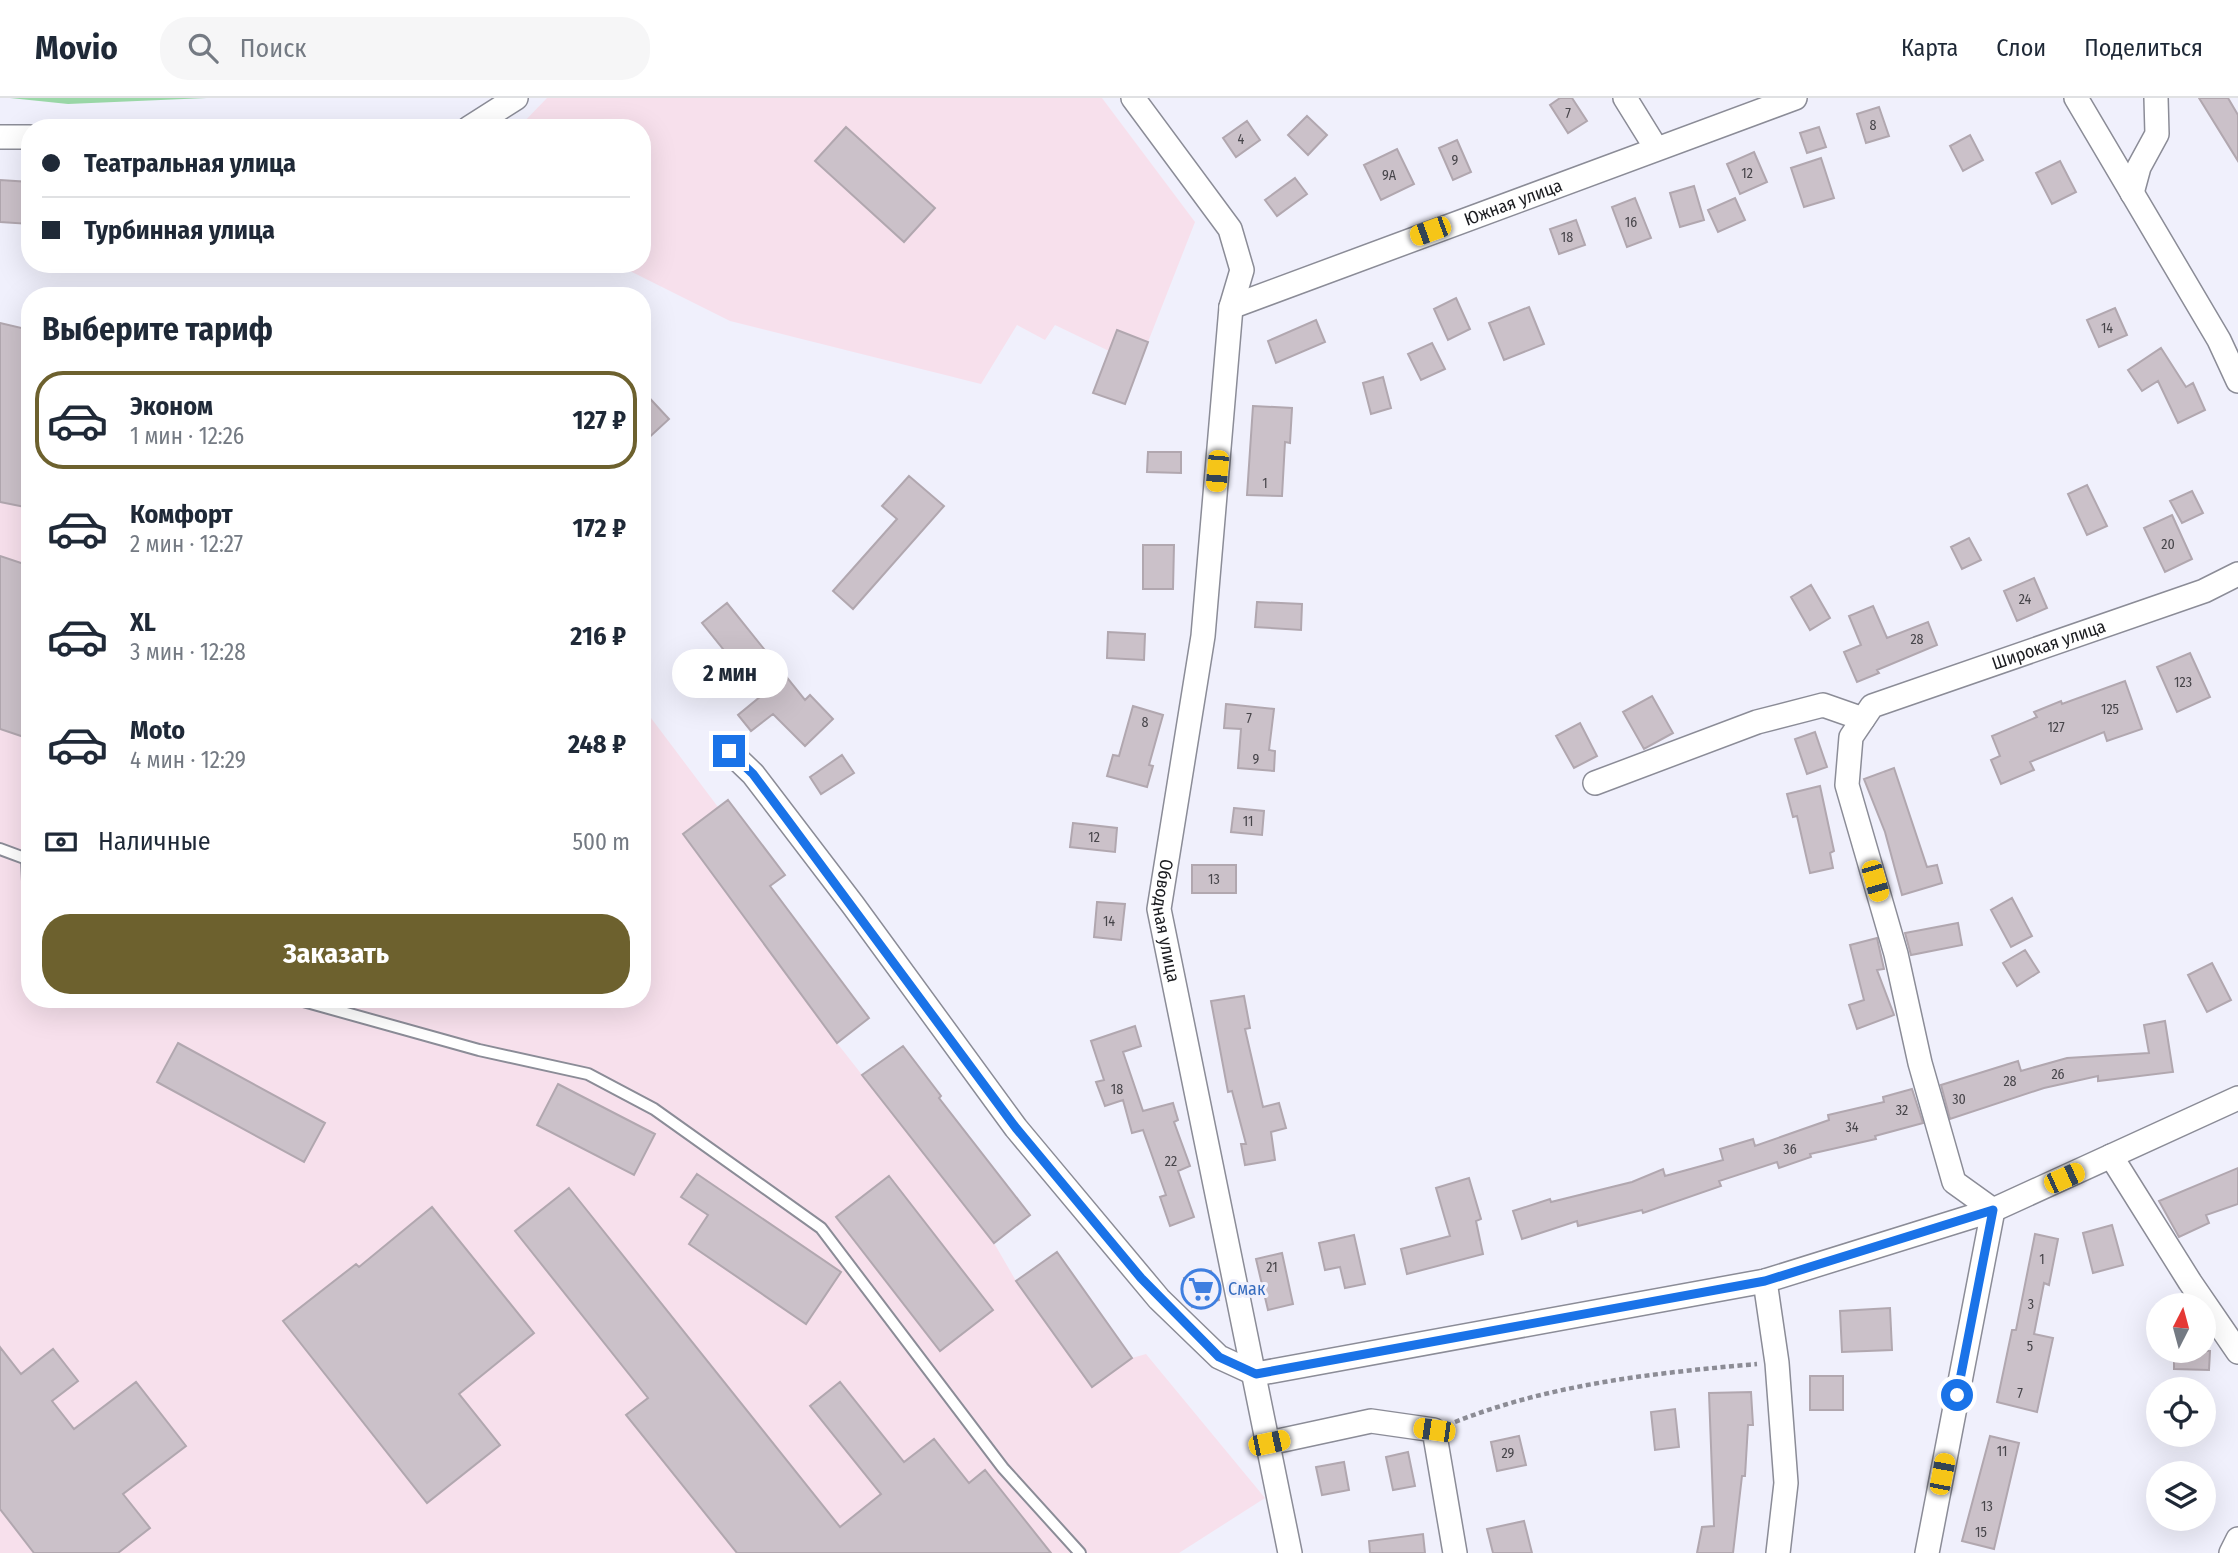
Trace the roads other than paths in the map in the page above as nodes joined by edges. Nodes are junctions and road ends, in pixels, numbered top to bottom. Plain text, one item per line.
1 (516, 98) edge
2 (1133, 98) edge
3 (1625, 98) edge
4 (1795, 98) edge
5 (2076, 98) edge
6 (2156, 98) edge
7 (483, 119) edge
8 (0, 137) edge
9 (21, 137) edge
10 (1656, 148) junction
11 (2132, 192) junction
12 (1231, 307) junction
13 (2238, 381) edge
14 (2238, 574) edge
15 (1863, 719) junction
16 (729, 751) dead end
17 (1595, 783) dead end
18 (0, 849) edge
19 (21, 857) edge
20 (331, 1008) edge
21 (2238, 1098) edge
22 (2111, 1156) junction
23 (1993, 1210) junction
24 (1765, 1281) junction
25 (2238, 1352) edge
26 (1256, 1374) junction
27 (1269, 1443) junction
28 (2238, 1538) edge
29 (1080, 1553) edge
30 (1290, 1553) edge
31 (1455, 1553) edge
32 (1778, 1553) edge
33 (1927, 1553) edge
34 (2231, 1553) edge

1 - 7 street
2 - 12 street, Обводная улица
3 - 10 street
4 - 10 street, Южная улица
5 - 11 street
6 - 11 street
8 - 9 street
10 - 12 street, Южная улица
11 - 13 street
12 - 26 street, Обводная улица
14 - 15 street, Широкая улица
15 - 17 street
15 - 23 street
16 - 26 street
18 - 19 lane
20 - 29 lane
21 - 22 street
22 - 23 street
22 - 25 street
23 - 24 street
23 - 33 street
24 - 26 street
24 - 32 street
26 - 27 street, Обводная улица
27 - 30 street, Обводная улица
27 - 31 street
28 - 34 street

